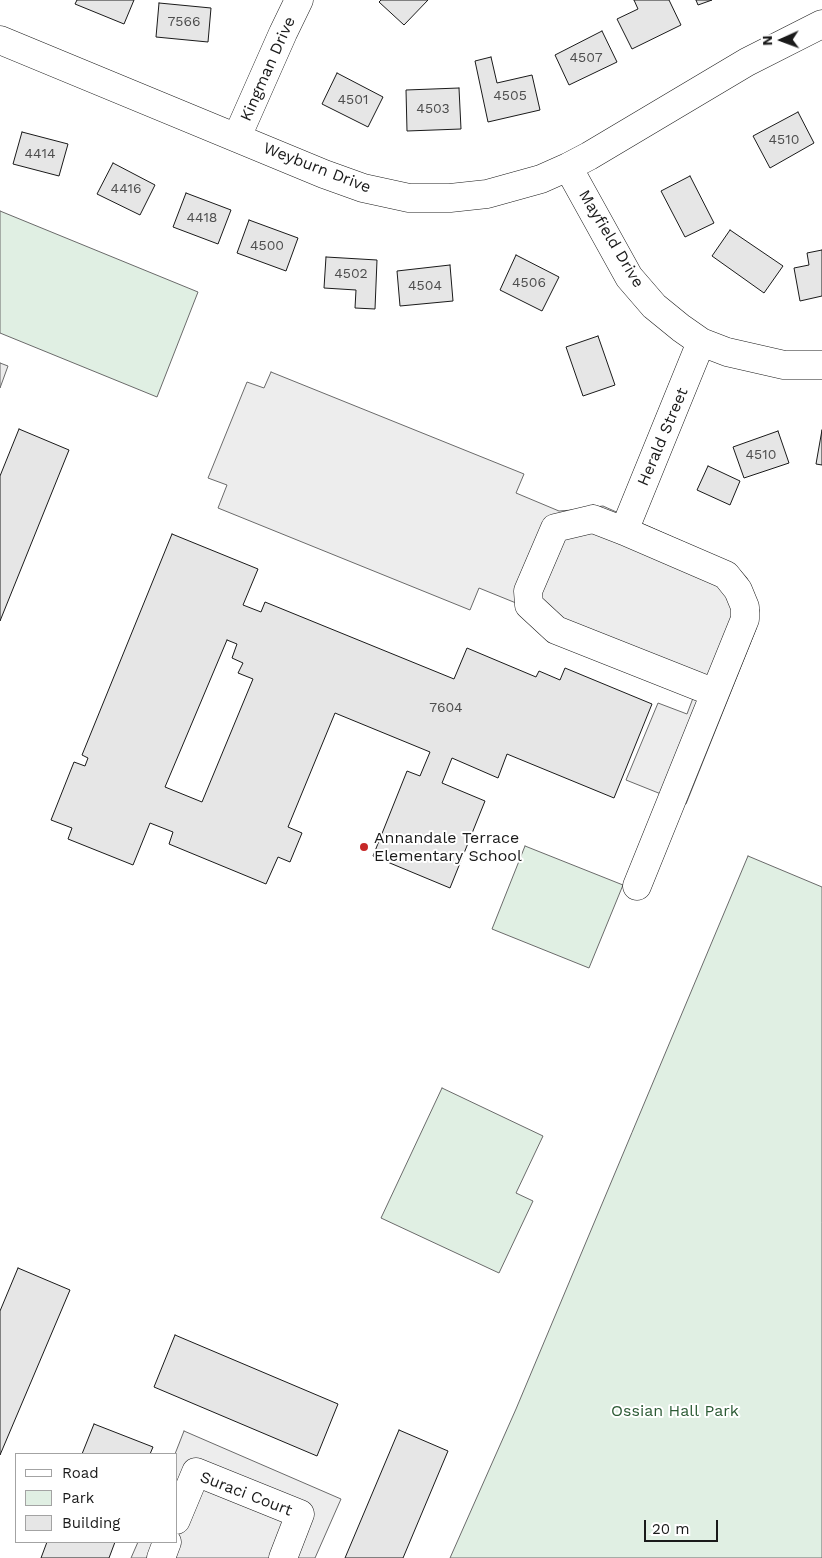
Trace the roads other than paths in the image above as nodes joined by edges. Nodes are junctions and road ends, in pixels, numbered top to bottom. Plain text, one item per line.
1 (300, 0) edge
2 (822, 24) edge
3 (0, 40) edge
4 (238, 137) junction
5 (568, 167) junction
6 (701, 342) junction
7 (822, 365) edge
8 (624, 530) junction
9 (715, 693) junction
10 (637, 886) dead end
11 (178, 1515) edge
12 (167, 1543) edge
13 (161, 1558) edge
14 (282, 1558) edge

1 - 4 street, Kingman Drive
2 - 5 street, Weyburn Drive
3 - 4 street, Weyburn Drive
4 - 5 street, Weyburn Drive
5 - 6 street, Mayfield Drive
6 - 7 street, Mayfield Drive
6 - 8 street, Herald Street
8 - 9 street
8 - 9 street
9 - 10 street
11 - 14 street, Suraci Court
12 - 13 street

